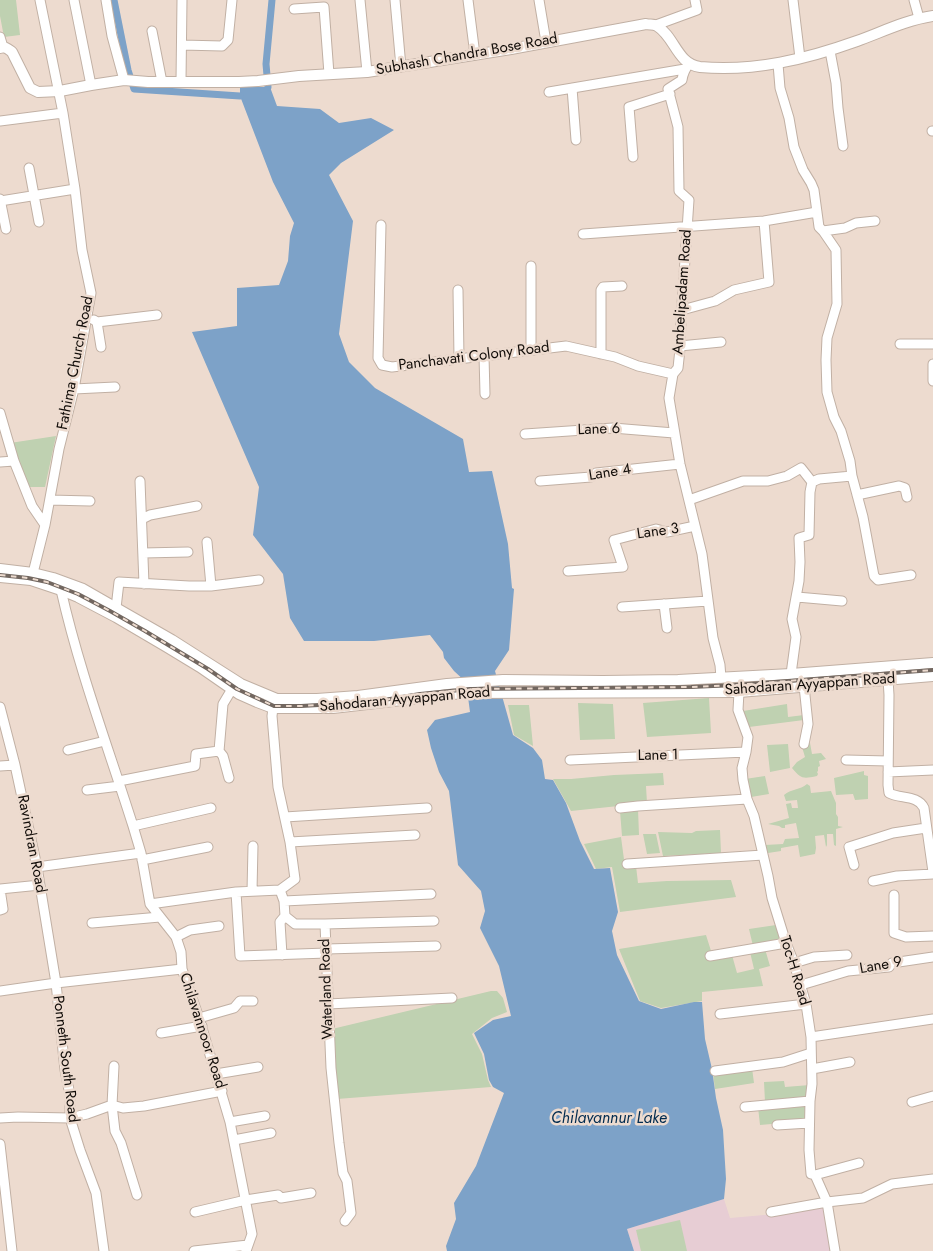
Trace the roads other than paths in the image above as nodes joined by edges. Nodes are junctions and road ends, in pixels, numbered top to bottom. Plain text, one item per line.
1 (40, 0) edge
2 (74, 0) edge
3 (106, 0) edge
4 (182, 0) edge
5 (232, 0) edge
6 (360, 0) edge
7 (396, 0) edge
8 (468, 0) edge
9 (539, 0) edge
10 (695, 0) edge
11 (793, 0) edge
12 (914, 0) edge
13 (294, 9) dead end
14 (933, 16) edge
15 (919, 18) junction
16 (656, 25) junction
17 (152, 31) dead end
18 (546, 42) junction
19 (1, 44) edge
20 (182, 45) junction
21 (830, 51) junction
22 (475, 55) junction
23 (800, 58) junction
24 (778, 64) junction
25 (687, 66) junction
26 (401, 67) junction
27 (367, 72) junction
28 (329, 74) junction
29 (124, 80) junction
30 (181, 81) junction
31 (162, 82) junction
32 (91, 85) junction
33 (572, 88) junction
34 (60, 91) junction
35 (549, 92) dead end
36 (670, 94) junction
37 (63, 113) junction
38 (0, 121) edge
39 (576, 140) dead end
40 (843, 146) dead end
41 (633, 157) dead end
42 (29, 168) dead end
43 (75, 189) junction
44 (34, 196) junction
45 (0, 200) edge
46 (817, 212) junction
47 (764, 221) junction
48 (875, 221) dead end
49 (39, 222) dead end
50 (382, 225) dead end
51 (686, 227) junction
52 (6, 229) dead end
53 (823, 231) junction
54 (583, 234) dead end
55 (531, 266) dead end
56 (622, 286) dead end
57 (458, 290) dead end
58 (682, 310) junction
59 (88, 312) junction
60 (157, 315) dead end
61 (97, 322) junction
62 (721, 342) dead end
63 (900, 344) dead end
64 (933, 344) edge
65 (680, 346) junction
66 (100, 347) dead end
67 (531, 349) junction
68 (602, 354) junction
69 (484, 356) junction
70 (459, 359) junction
71 (933, 364) edge
72 (673, 374) junction
73 (933, 381) edge
74 (115, 388) dead end
75 (74, 389) junction
76 (484, 394) dead end
77 (0, 414) edge
78 (674, 433) junction
79 (525, 434) dead end
80 (14, 461) junction
81 (0, 462) edge
82 (680, 464) junction
83 (852, 476) junction
84 (140, 481) dead end
85 (540, 481) dead end
86 (812, 482) junction
87 (857, 494) junction
88 (907, 497) dead end
89 (50, 500) junction
90 (689, 500) junction
91 (90, 502) dead end
92 (197, 506) dead end
93 (142, 519) junction
94 (46, 525) junction
95 (695, 526) junction
96 (207, 542) dead end
97 (188, 552) dead end
98 (143, 554) junction
99 (0, 569) edge
100 (568, 571) dead end
101 (911, 575) dead end
102 (0, 577) edge
103 (32, 577) junction
104 (259, 580) dead end
105 (144, 584) junction
106 (211, 586) junction
107 (61, 590) junction
108 (797, 597) junction
109 (708, 601) junction
110 (842, 601) dead end
111 (664, 604) junction
112 (622, 607) dead end
113 (116, 608) junction
114 (667, 628) dead end
115 (933, 663) edge
116 (792, 674) junction
117 (933, 676) edge
118 (721, 678) junction
119 (888, 679) junction
120 (671, 680) junction
121 (804, 686) junction
122 (232, 689) junction
123 (671, 692) junction
124 (738, 692) junction
125 (0, 707) edge
126 (273, 708) junction
127 (105, 741) junction
128 (804, 744) dead end
129 (68, 750) dead end
130 (219, 751) junction
131 (746, 752) junction
132 (570, 760) dead end
133 (846, 760) dead end
134 (888, 761) junction
135 (15, 765) junction
136 (0, 766) edge
137 (933, 770) edge
138 (888, 772) junction
139 (229, 778) dead end
140 (120, 783) junction
141 (87, 790) dead end
142 (748, 799) junction
143 (211, 808) dead end
144 (427, 808) dead end
145 (620, 808) dead end
146 (285, 817) junction
147 (133, 826) junction
148 (929, 832) edge
149 (415, 835) dead end
150 (290, 842) junction
151 (253, 846) dead end
152 (208, 847) dead end
153 (763, 855) junction
154 (141, 857) junction
155 (626, 864) dead end
156 (854, 865) dead end
157 (37, 867) junction
158 (933, 869) edge
159 (873, 881) dead end
160 (40, 885) junction
161 (280, 890) junction
162 (252, 891) junction
163 (236, 892) junction
164 (431, 894) dead end
165 (894, 895) dead end
166 (284, 901) junction
167 (150, 904) junction
168 (0, 910) edge
169 (285, 916) junction
170 (160, 917) junction
171 (434, 922) dead end
172 (92, 923) dead end
173 (325, 924) junction
174 (219, 926) dead end
175 (933, 936) edge
176 (176, 937) junction
177 (786, 942) junction
178 (436, 946) dead end
179 (326, 951) junction
180 (282, 955) junction
181 (847, 955) dead end
182 (710, 956) dead end
183 (933, 958) edge
184 (794, 963) junction
185 (182, 969) junction
186 (56, 983) junction
187 (801, 985) junction
188 (0, 991) edge
189 (452, 998) dead end
190 (253, 1001) dead end
191 (328, 1004) junction
192 (806, 1004) junction
193 (720, 1014) dead end
194 (933, 1019) edge
195 (200, 1022) junction
196 (161, 1033) dead end
197 (811, 1037) junction
198 (811, 1053) junction
199 (850, 1062) dead end
200 (114, 1066) dead end
201 (258, 1067) dead end
202 (812, 1069) junction
203 (715, 1071) dead end
204 (216, 1074) junction
205 (222, 1091) junction
206 (933, 1096) edge
207 (810, 1101) junction
208 (912, 1102) dead end
209 (112, 1106) junction
210 (745, 1107) dead end
211 (265, 1116) dead end
212 (0, 1118) edge
213 (70, 1118) junction
214 (230, 1122) junction
215 (809, 1123) junction
216 (777, 1125) dead end
217 (271, 1133) dead end
218 (234, 1140) junction
219 (0, 1144) edge
220 (859, 1163) dead end
221 (815, 1175) junction
222 (933, 1179) edge
223 (311, 1193) dead end
224 (137, 1195) dead end
225 (246, 1200) junction
226 (3, 1202) edge
227 (827, 1202) junction
228 (194, 1212) dead end
229 (771, 1212) dead end
230 (345, 1221) dead end
231 (247, 1248) edge
232 (12, 1251) edge
233 (104, 1251) edge
234 (194, 1251) edge
235 (835, 1251) edge

1 - 34 street, Fathima Church Road
2 - 32 street
3 - 29 street
4 - 20 street
5 - 20 street
6 - 27 street
7 - 26 street
8 - 22 street
9 - 18 street
10 - 16 street
11 - 23 street
12 - 15 street
13 - 28 street
14 - 15 main road
15 - 21 main road
16 - 18 main road, Subhash Chandra Bose Road
16 - 25 main road
17 - 31 street
18 - 22 main road, Subhash Chandra Bose Road
19 - 34 main road, Subhash Chandra Bose Road
20 - 30 street
21 - 23 main road
21 - 40 street
22 - 26 main road, Subhash Chandra Bose Road
23 - 24 main road
24 - 25 main road
24 - 46 street
25 - 33 street
25 - 36 street
26 - 27 main road, Subhash Chandra Bose Road
27 - 28 main road, Subhash Chandra Bose Road
28 - 30 main road, Subhash Chandra Bose Road
29 - 31 main road, Subhash Chandra Bose Road
29 - 32 main road, Subhash Chandra Bose Road
30 - 31 main road, Subhash Chandra Bose Road
32 - 34 main road, Subhash Chandra Bose Road
33 - 35 street
33 - 39 street
34 - 37 street, Fathima Church Road
36 - 41 street
36 - 51 street, Ambelipadam Road
37 - 38 street
37 - 43 street, Fathima Church Road
42 - 44 street
43 - 44 street
43 - 59 street, Fathima Church Road
44 - 45 street
44 - 49 street
45 - 52 street
46 - 47 street
46 - 53 street
47 - 51 street
47 - 58 street
48 - 53 street
50 - 70 street, Panchavati Colony Road
51 - 54 street
51 - 58 street, Ambelipadam Road
53 - 83 street
55 - 67 street
56 - 68 street
57 - 70 street
58 - 65 street, Ambelipadam Road
59 - 61 street
59 - 75 street, Fathima Church Road
60 - 61 street
61 - 66 street
62 - 65 street
63 - 64 street
65 - 72 street, Ambelipadam Road
67 - 68 street, Panchavati Colony Road
67 - 69 street, Panchavati Colony Road
68 - 72 street, Panchavati Colony Road
69 - 70 street, Panchavati Colony Road
69 - 76 street
71 - 73 street
72 - 78 street, Ambelipadam Road
74 - 75 street
75 - 89 street, Fathima Church Road
77 - 80 street
78 - 79 street, Lane 6
78 - 82 street, Ambelipadam Road
80 - 81 street
80 - 94 street
82 - 85 street, Lane 4
82 - 90 street, Ambelipadam Road
83 - 86 street
83 - 87 street
84 - 93 street
86 - 90 street
86 - 108 street
87 - 88 street
87 - 101 street
89 - 91 street
89 - 94 street, Fathima Church Road
90 - 95 street, Ambelipadam Road
92 - 93 street
93 - 98 street
94 - 103 street, Fathima Church Road
95 - 100 street, Lane 3
95 - 109 street, Ambelipadam Road
96 - 106 street
97 - 98 street
98 - 105 street
99 - 103 main road, Sahodaran Ayyappan Road
102 - 103 main road, Sahodaran Ayyappan Road
103 - 107 main road, Sahodaran Ayyappan Road
103 - 113 main road, Sahodaran Ayyappan Road
104 - 106 street
105 - 106 street
105 - 113 street
107 - 122 main road, Sahodaran Ayyappan Road
107 - 127 street, Chilavannoor Road
108 - 110 street
108 - 116 street
109 - 111 street
109 - 118 street, Ambelipadam Road
111 - 112 street
111 - 114 street
113 - 120 main road, Sahodaran Ayyappan Road
115 - 116 main road, Sahodaran Ayyappan Road
116 - 118 main road, Sahodaran Ayyappan Road
117 - 119 main road, Sahodaran Ayyappan Road
118 - 120 main road, Sahodaran Ayyappan Road
119 - 121 main road, Sahodaran Ayyappan Road
119 - 134 street
120 - 123 main road
121 - 124 main road, Sahodaran Ayyappan Road
121 - 128 street
122 - 126 main road, Sahodaran Ayyappan Road
122 - 130 street
123 - 124 main road, Sahodaran Ayyappan Road
123 - 126 main road, Sahodaran Ayyappan Road
124 - 131 street, Toc-H Road
125 - 135 street, Ravindran Road
126 - 146 street
127 - 129 street
127 - 140 street, Chilavannoor Road
130 - 139 street
130 - 140 street
131 - 132 street, Lane 1
131 - 142 street, Toc-H Road
133 - 134 street
134 - 138 street
135 - 136 street
135 - 157 street, Ravindran Road
137 - 138 street
138 - 148 street
140 - 141 street
140 - 147 street, Chilavannoor Road
142 - 145 street
142 - 153 street, Toc-H Road
143 - 147 street
144 - 146 street
146 - 150 street
147 - 154 street, Chilavannoor Road
148 - 156 street
148 - 158 street
149 - 150 street
150 - 161 street
151 - 162 street
152 - 154 street
153 - 155 street
153 - 177 street, Toc-H Road
154 - 157 street
154 - 167 street, Chilavannoor Road
157 - 160 street, Ravindran Road
158 - 159 street
160 - 168 street
160 - 186 street, Ravindran Road
161 - 162 street
161 - 166 street
162 - 163 street
163 - 167 street
163 - 180 street
164 - 166 street
165 - 175 street
166 - 169 street
167 - 170 street, Chilavannoor Road
169 - 173 street, Waterland Road
169 - 180 street
170 - 172 street
170 - 176 street, Chilavannoor Road
171 - 173 street
173 - 179 street, Waterland Road
174 - 176 street
176 - 185 street, Chilavannoor Road
177 - 182 street
177 - 184 street, Toc-H Road
178 - 179 street
179 - 180 street
179 - 191 street, Waterland Road
181 - 184 street
183 - 187 street, Lane 9
184 - 187 street, Toc-H Road
185 - 186 street
185 - 195 street, Chilavannoor Road
186 - 188 street
186 - 213 street, Ponneth South Road
187 - 192 street, Toc-H Road
189 - 191 street
190 - 195 street
191 - 230 street, Waterland Road
192 - 193 street
192 - 197 street, Toc-H Road
194 - 197 street
195 - 196 street
195 - 204 street, Chilavannoor Road
197 - 198 street, Toc-H Road
198 - 202 street, Toc-H Road
198 - 203 street
199 - 202 street
200 - 209 street
201 - 204 street
202 - 207 street, Toc-H Road
204 - 205 street, Chilavannoor Road
205 - 209 street
205 - 214 street, Chilavannoor Road
206 - 208 street
207 - 210 street
207 - 215 street, Toc-H Road
209 - 213 street
209 - 224 street
211 - 214 street
212 - 213 street
213 - 233 street, Ponneth South Road
214 - 218 street, Chilavannoor Road
215 - 216 street
215 - 221 street, Toc-H Road
217 - 218 street
218 - 225 street, Chilavannoor Road
219 - 226 street
220 - 221 street
221 - 227 street, Toc-H Road
222 - 227 street
223 - 225 street
225 - 228 street
225 - 231 street, Chilavannoor Road
226 - 232 street
227 - 229 street
227 - 235 street, Toc-H Road
231 - 234 street

